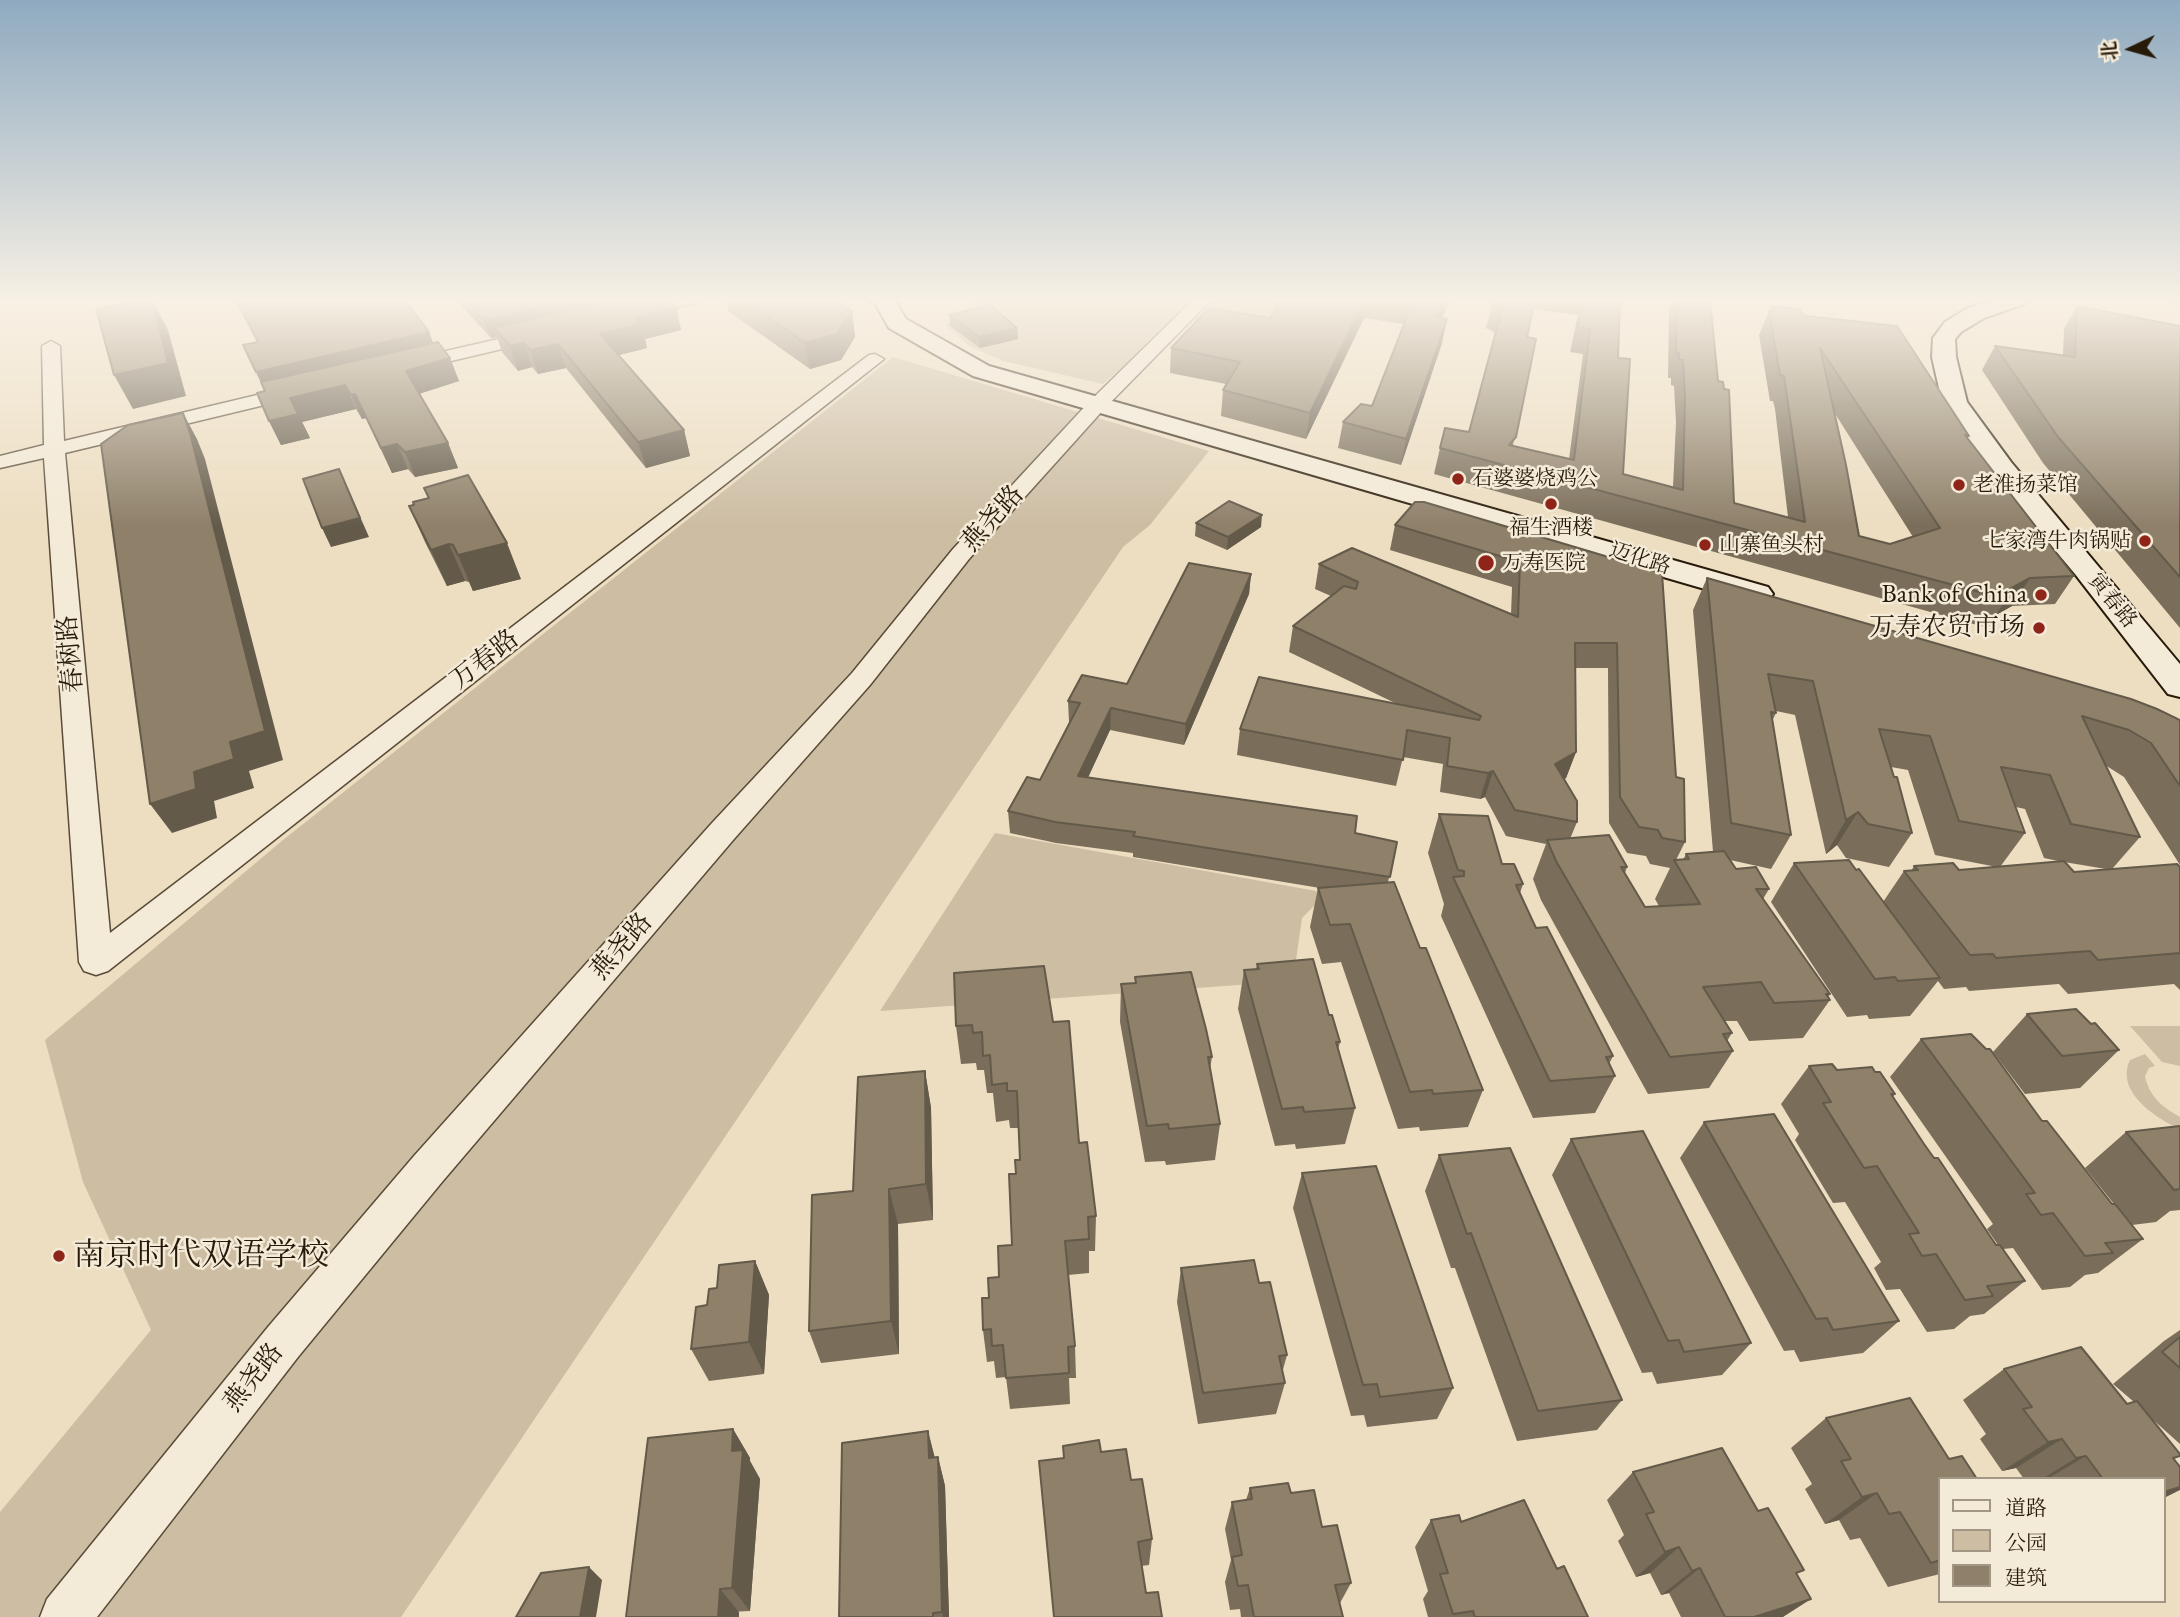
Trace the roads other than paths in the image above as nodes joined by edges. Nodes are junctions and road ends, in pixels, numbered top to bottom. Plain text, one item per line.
1 (52, 374) edge
2 (855, 374) edge
3 (993, 374) edge
4 (1128, 374) edge
5 (1948, 374) edge
6 (313, 388) edge
7 (1097, 405) junction
8 (54, 449) junction
9 (0, 462) edge
10 (1781, 601) edge
11 (2180, 686) edge
12 (96, 962) joint
13 (65, 1617) edge

1 - 8 street, 春树路
2 - 12 street, 万春路
3 - 7 street, 迈化路
4 - 7 street, 燕尧路
5 - 11 street, 寅春路
6 - 8 street
7 - 10 street, 迈化路
7 - 13 street, 燕尧路
8 - 9 street
8 - 12 street, 春树路

